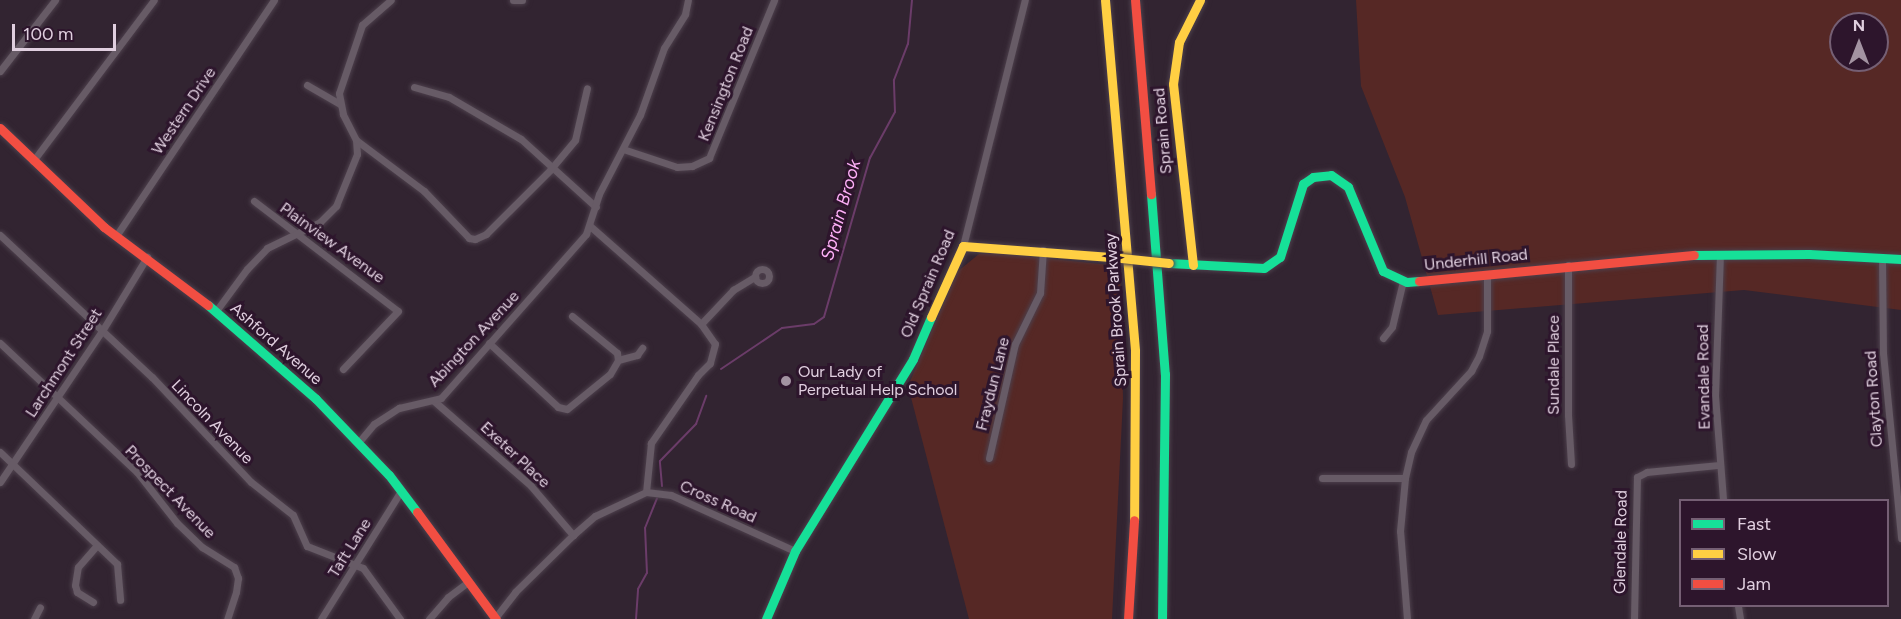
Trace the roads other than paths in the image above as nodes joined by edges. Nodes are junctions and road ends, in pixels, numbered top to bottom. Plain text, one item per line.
1 (55, 0) edge
2 (154, 0) edge
3 (274, 0) edge
4 (391, 0) edge
5 (688, 0) edge
6 (774, 0) edge
7 (1025, 0) edge
8 (1105, 0) edge
9 (1135, 0) edge
10 (1200, 0) edge
11 (0, 71) edge
12 (307, 85) dead end
13 (414, 87) dead end
14 (587, 88) dead end
15 (340, 104) junction
16 (0, 128) edge
17 (356, 140) junction
18 (623, 149) junction
19 (33, 161) junction
20 (553, 166) junction
21 (254, 201) dead end
22 (596, 207) junction
23 (590, 226) junction
24 (295, 234) junction
25 (0, 236) edge
26 (116, 236) junction
27 (963, 246) junction
28 (1043, 251) junction
29 (1720, 254) junction
30 (147, 257) junction
31 (1882, 258) junction
32 (1901, 259) edge
33 (1193, 265) junction
34 (1568, 265) junction
35 (1487, 274) junction
36 (755, 276) dead end
37 (1403, 281) junction
38 (216, 311) junction
39 (572, 316) dead end
40 (701, 324) junction
41 (102, 332) junction
42 (1383, 338) dead end
43 (0, 343) edge
44 (489, 343) junction
45 (642, 348) dead end
46 (618, 360) junction
47 (343, 369) dead end
48 (57, 398) junction
49 (434, 401) junction
50 (358, 443) junction
51 (0, 452) edge
52 (989, 458) dead end
53 (12, 464) junction
54 (1572, 464) dead end
55 (1719, 465) junction
56 (1322, 478) dead end
57 (1405, 478) junction
58 (0, 482) edge
59 (401, 491) junction
60 (646, 492) junction
61 (1724, 499) edge
62 (573, 535) junction
63 (1901, 538) edge
64 (97, 545) junction
65 (795, 551) junction
66 (356, 564) junction
67 (468, 582) junction
68 (120, 600) dead end
69 (93, 602) dead end
70 (40, 607) dead end
71 (34, 619) edge
72 (227, 619) edge
73 (321, 619) edge
74 (400, 619) edge
75 (429, 619) edge
76 (495, 619) edge
77 (766, 619) edge
78 (1128, 619) edge
79 (1162, 619) edge
80 (1407, 619) edge
81 (1634, 619) edge

1 - 11 street
2 - 19 street
3 - 26 street, Western Drive
4 - 15 street
5 - 18 street
6 - 18 street, Kensington Road
7 - 27 street, Old Sprain Road
8 - 78 main road, Sprain Brook Parkway
9 - 79 main road
10 - 33 main road, Sprain Road
12 - 15 street
13 - 20 street
14 - 20 street
15 - 17 street
16 - 19 main road, Ashford Avenue
17 - 20 street
17 - 24 street
18 - 22 street
19 - 26 main road, Ashford Avenue
20 - 22 street
21 - 24 street, Plainview Avenue
22 - 23 street
23 - 40 street
23 - 44 street, Abington Avenue
24 - 38 street
24 - 47 street, Plainview Avenue
25 - 41 street, Lincoln Avenue
26 - 30 main road, Ashford Avenue
27 - 28 main road, Underhill Road
27 - 65 main road, Old Sprain Road
28 - 33 main road, Underhill Road, bridge
28 - 52 street, Fraydun Lane
29 - 31 main road, Underhill Road
29 - 34 main road, Underhill Road
29 - 55 street, Evandale Road
30 - 38 main road, Ashford Avenue
30 - 41 street, Larchmont Street
31 - 32 main road, Underhill Road
31 - 63 street, Clayton Road
33 - 37 main road, Underhill Road
34 - 35 main road, Underhill Road
34 - 54 street, Sundale Place
35 - 37 main road, Underhill Road
35 - 57 street
36 - 40 street
37 - 42 street
38 - 50 main road, Ashford Avenue
39 - 46 street
40 - 60 street
41 - 48 street, Larchmont Street
41 - 66 street, Lincoln Avenue
43 - 48 street, Prospect Avenue
44 - 46 street
44 - 49 street, Abington Avenue
45 - 46 street
48 - 53 street, Larchmont Street
48 - 72 street, Prospect Avenue
49 - 50 street, Abington Avenue
49 - 62 street, Exeter Place
50 - 59 main road, Ashford Avenue
51 - 53 street
53 - 58 street, Larchmont Street
53 - 64 street
55 - 61 street, Evandale Road
55 - 81 street, Glendale Road
56 - 57 street
57 - 80 street
59 - 66 street, Taft Lane
59 - 67 main road, Ashford Avenue
60 - 62 street
60 - 65 street, Cross Road
62 - 76 street
64 - 68 street
64 - 69 street
65 - 77 main road, Old Sprain Road
66 - 73 street, Taft Lane
66 - 74 street, Lincoln Avenue
67 - 75 street
67 - 76 main road, Ashford Avenue
70 - 71 street

